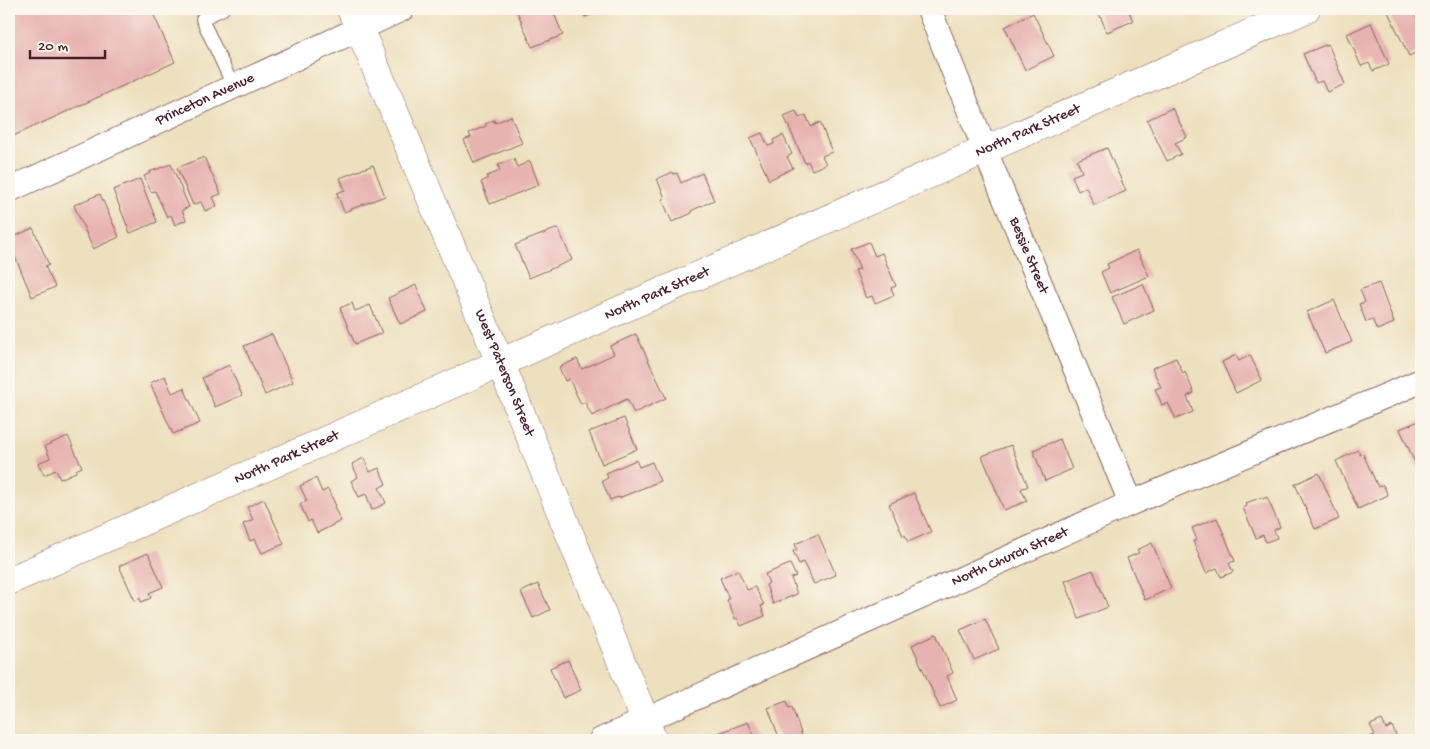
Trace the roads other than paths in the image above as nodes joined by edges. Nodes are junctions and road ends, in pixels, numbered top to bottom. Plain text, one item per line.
1 (223, 9) edge
2 (402, 9) edge
3 (929, 9) edge
4 (1306, 9) edge
5 (200, 14) edge
6 (355, 18) edge
7 (233, 86) junction
8 (984, 149) junction
9 (9, 190) edge
10 (500, 362) junction
11 (1421, 381) edge
12 (1131, 503) junction
13 (9, 582) edge
14 (649, 730) edge
15 (601, 740) edge

1 - 5 lane
2 - 6 street, Princeton Avenue
3 - 8 street, Bessie Street
4 - 8 main road, North Park Street
5 - 7 lane
6 - 7 street, Princeton Avenue
6 - 10 main road, West Paterson Street
7 - 9 street, Princeton Avenue
8 - 10 main road, North Park Street
8 - 12 street, Bessie Street
10 - 13 main road, North Park Street
10 - 14 main road, West Paterson Street
11 - 12 street, North Church Street
12 - 14 street, North Church Street
14 - 15 street, North Church Street

